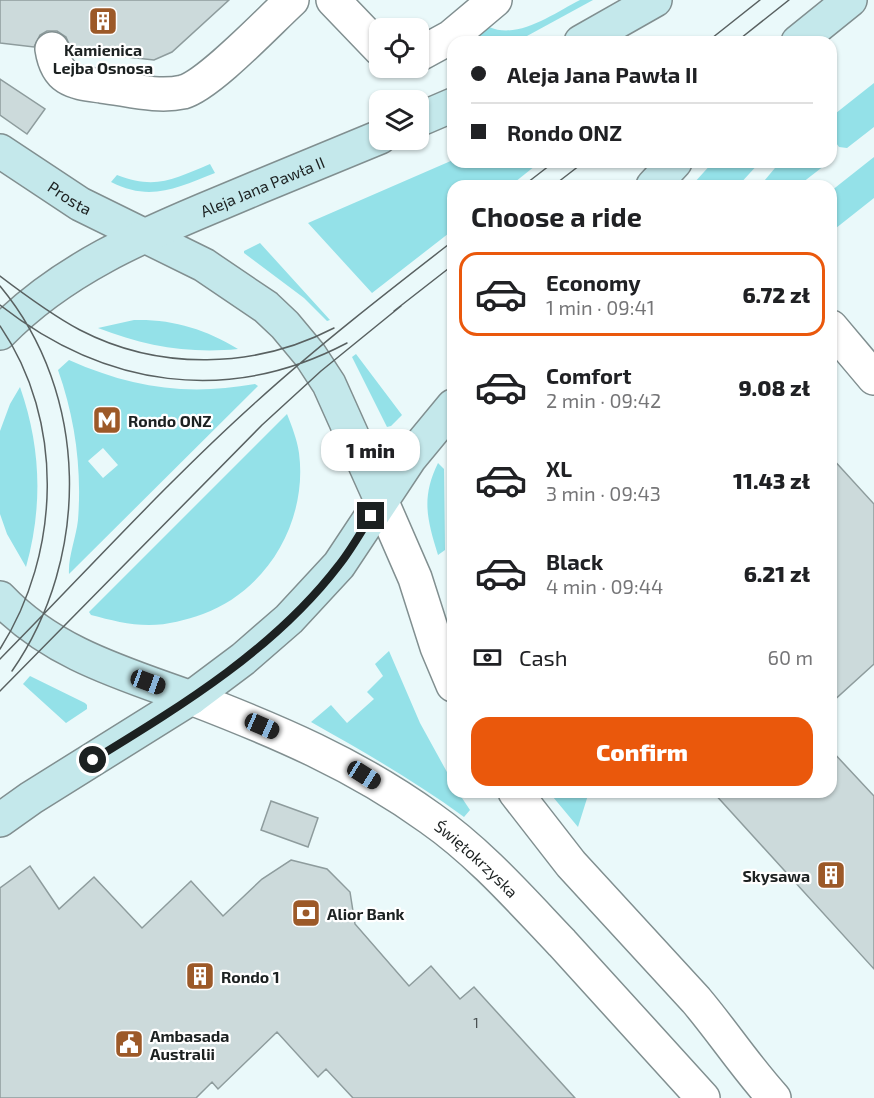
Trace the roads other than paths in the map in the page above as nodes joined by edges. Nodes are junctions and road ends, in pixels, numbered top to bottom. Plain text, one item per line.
1 (292, 0) edge
2 (333, 0) edge
3 (495, 0) edge
4 (655, 0) edge
5 (850, 0) edge
6 (451, 36) edge
7 (592, 36) edge
8 (805, 36) edge
9 (369, 38) edge
10 (447, 39) edge
11 (51, 49) dead end
12 (429, 49) edge
13 (447, 108) edge
14 (429, 115) edge
15 (369, 142) edge
16 (0, 151) edge
17 (670, 168) edge
18 (658, 180) edge
19 (145, 235) junction
20 (0, 333) edge
21 (837, 334) edge
22 (874, 378) edge
23 (447, 413) edge
24 (381, 500) junction
25 (0, 598) edge
26 (447, 671) edge
27 (191, 698) junction
28 (520, 798) edge
29 (0, 820) edge
30 (703, 1098) edge
31 (774, 1098) edge

1 - 11 street
2 - 9 street
3 - 6 street
4 - 7 main road
5 - 8 main road
10 - 12 street
13 - 14 main road
15 - 19 main road, Aleja Jana Pawła II
16 - 19 main road, Prosta
17 - 18 main road
19 - 20 main road
19 - 24 main road
21 - 22 street
23 - 24 main road
24 - 26 street
24 - 27 main road
25 - 27 main road
27 - 29 main road
27 - 30 street, Świętokrzyska
28 - 31 street

